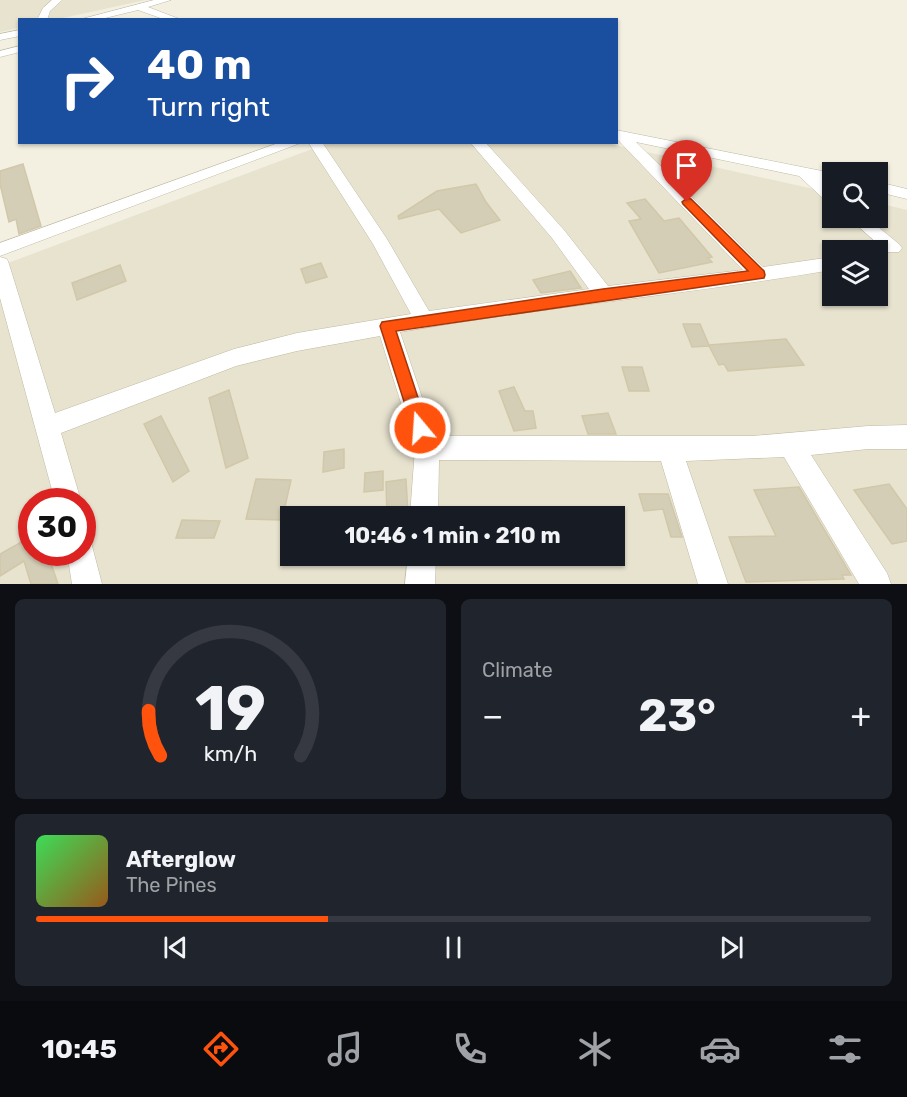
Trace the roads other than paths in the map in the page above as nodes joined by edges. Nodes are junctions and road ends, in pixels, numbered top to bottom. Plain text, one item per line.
1 (57, 0) edge
2 (166, 0) edge
3 (138, 3) edge
4 (172, 17) edge
5 (43, 18) edge
6 (87, 18) edge
7 (18, 33) edge
8 (0, 37) edge
9 (18, 50) edge
10 (0, 52) edge
11 (619, 135) edge
12 (291, 144) edge
13 (316, 144) edge
14 (479, 144) edge
15 (804, 173) junction
16 (822, 176) edge
17 (822, 188) edge
18 (888, 189) edge
19 (907, 194) edge
20 (869, 228) edge
21 (893, 247) edge
22 (0, 250) edge
23 (0, 264) edge
24 (822, 266) edge
25 (759, 275) junction
26 (603, 294) junction
27 (424, 320) junction
28 (387, 326) junction
29 (48, 427) junction
30 (907, 437) edge
31 (790, 446) junction
32 (427, 448) junction
33 (670, 450) junction
34 (64, 488) edge
35 (424, 506) edge
36 (84, 566) edge
37 (421, 566) edge
38 (87, 584) edge
39 (420, 584) edge
40 (713, 584) edge
41 (876, 584) edge

1 - 5 street
2 - 3 street
3 - 4 street
3 - 6 street
7 - 8 street
9 - 10 street
11 - 15 street
11 - 25 street
12 - 22 street
13 - 27 street
14 - 26 street
15 - 16 street
15 - 17 street
18 - 19 street
20 - 21 street
23 - 29 street
24 - 25 street
25 - 26 street
26 - 27 street
27 - 28 street
28 - 29 street
28 - 32 street
29 - 34 street
30 - 31 street
31 - 33 street
31 - 41 street
32 - 33 street
32 - 35 street
33 - 40 street
36 - 38 street
37 - 39 street

